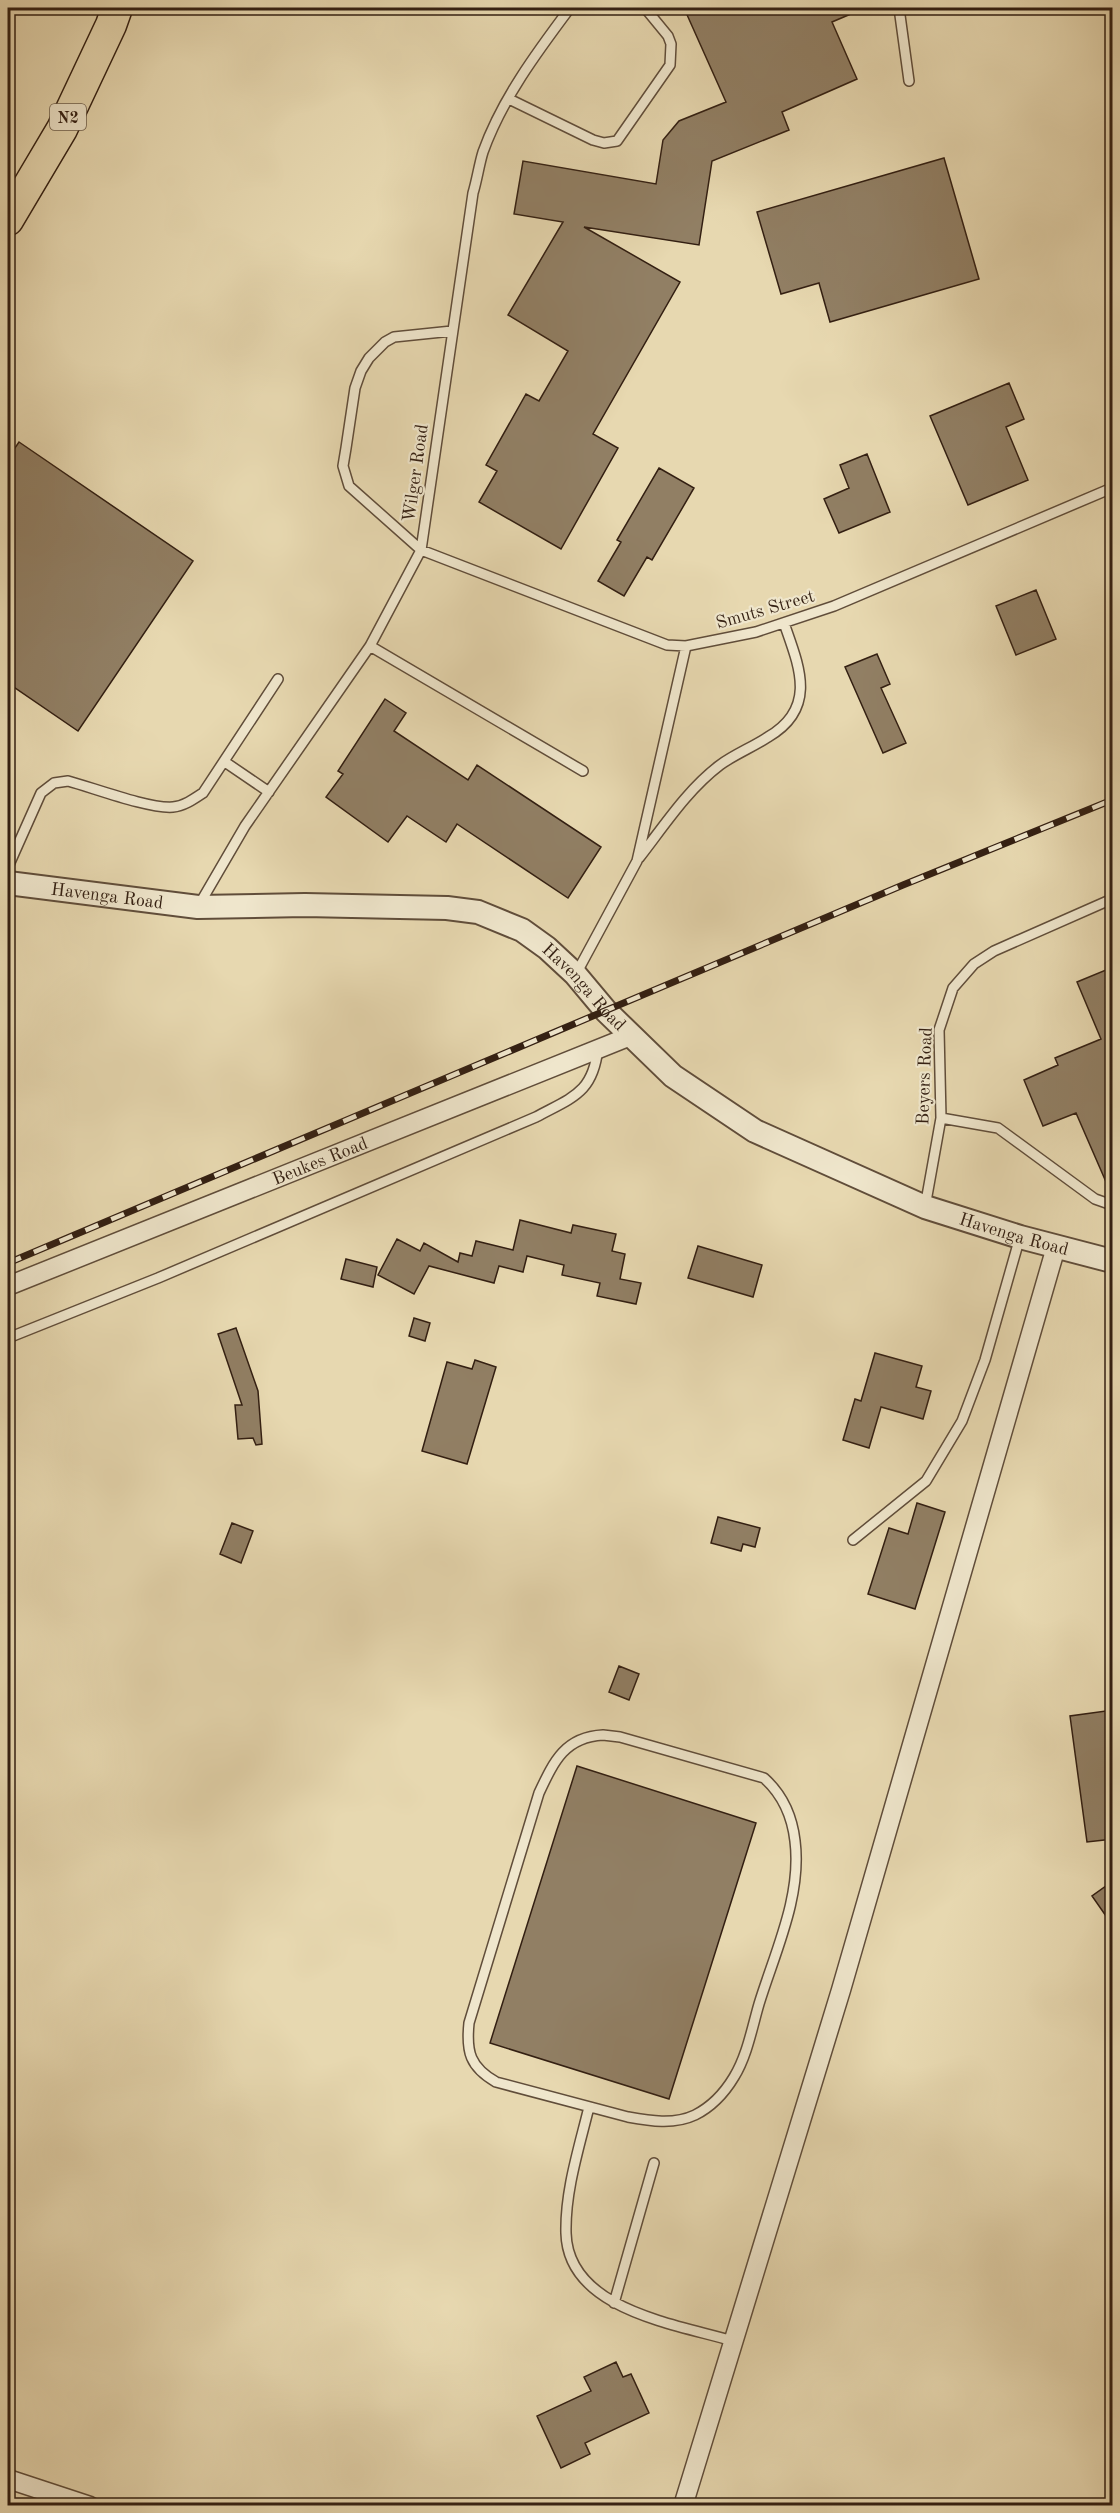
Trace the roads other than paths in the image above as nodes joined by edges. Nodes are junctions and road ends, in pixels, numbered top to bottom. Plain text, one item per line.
1 (117, 8) edge
2 (570, 8) edge
3 (645, 8) edge
4 (899, 8) edge
5 (909, 81) dead end
6 (508, 99) junction
7 (8, 220) edge
8 (452, 331) junction
9 (1113, 488) edge
10 (421, 550) junction
11 (784, 623) junction
12 (369, 646) junction
13 (686, 646) junction
14 (279, 679) dead end
15 (225, 762) junction
16 (583, 771) dead end
17 (269, 792) junction
18 (637, 861) junction
19 (8, 867) edge
20 (8, 883) edge
21 (1113, 899) edge
22 (198, 907) junction
23 (575, 974) junction
24 (633, 1035) junction
25 (598, 1047) junction
26 (941, 1118) junction
27 (1113, 1206) edge
28 (925, 1207) junction
29 (1020, 1237) junction
30 (1056, 1247) junction
31 (1113, 1261) edge
32 (8, 1286) edge
33 (8, 1338) edge
34 (853, 1540) dead end
35 (589, 2107) junction
36 (654, 2163) dead end
37 (614, 2303) junction
38 (734, 2341) junction
39 (8, 2480) edge
40 (90, 2505) edge
41 (683, 2505) edge

1 - 7 highway, N2
2 - 6 lane, Wilger Road
3 - 6 lane
4 - 5 lane
6 - 8 lane, Wilger Road
8 - 10 lane, Wilger Road
8 - 10 lane
9 - 11 lane, Smuts Street
10 - 12 lane, Wilger Road
10 - 13 lane, Smuts Street
11 - 13 lane, Smuts Street
11 - 18 lane
12 - 16 lane
12 - 17 lane, Wilger Road
13 - 18 lane
14 - 15 lane
15 - 17 lane
15 - 19 lane
17 - 22 lane, Wilger Road
18 - 23 lane
20 - 22 street, Havenga Road
21 - 26 lane, Beyers Road
22 - 23 street, Havenga Road
23 - 24 street, Havenga Road
24 - 25 street, Beukes Road
24 - 28 street, Havenga Road
25 - 32 street, Beukes Road
25 - 33 lane
26 - 27 lane
26 - 28 lane, Beyers Road
28 - 29 street, Havenga Road
29 - 30 street, Havenga Road
29 - 34 lane
30 - 31 street, Havenga Road
30 - 38 street
35 - 35 lane
35 - 37 lane
36 - 37 lane
37 - 38 lane
38 - 41 street
39 - 40 street

